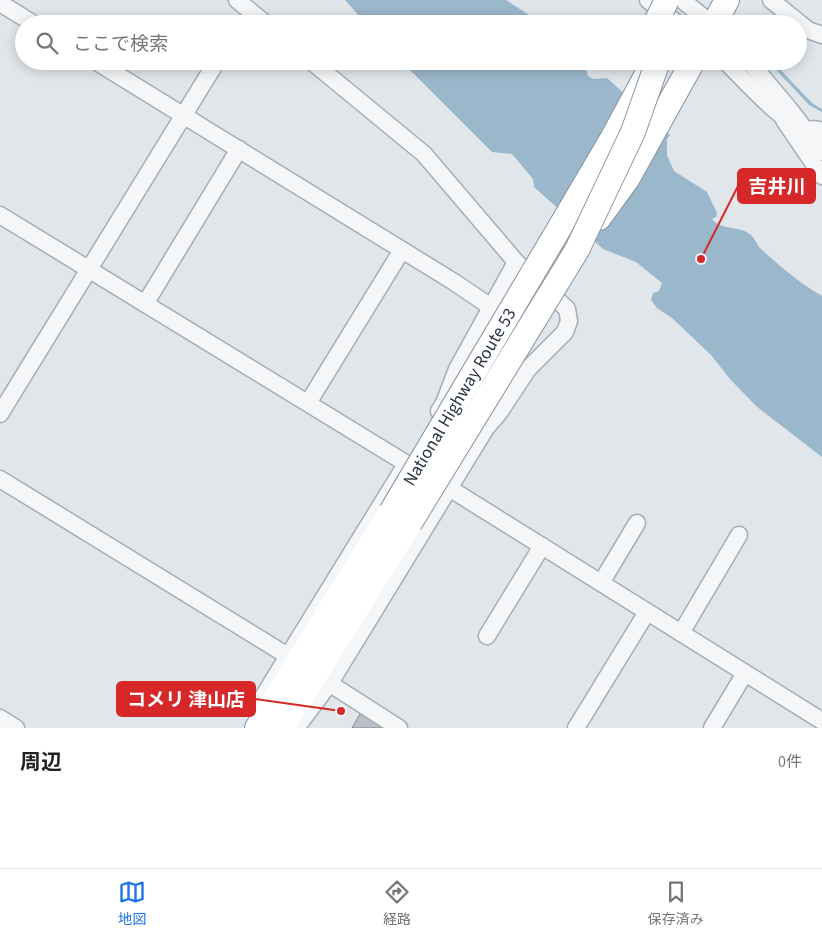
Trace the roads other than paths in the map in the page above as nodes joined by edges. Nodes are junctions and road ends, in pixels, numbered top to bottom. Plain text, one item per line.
1 (237, 0) edge
2 (648, 0) edge
3 (667, 0) edge
4 (683, 0) edge
5 (727, 0) edge
6 (771, 0) edge
7 (0, 3) edge
8 (19, 15) edge
9 (255, 15) edge
10 (660, 15) edge
11 (667, 15) edge
12 (677, 15) edge
13 (702, 15) edge
14 (718, 15) edge
15 (790, 15) edge
16 (807, 29) edge
17 (822, 35) edge
18 (110, 70) edge
19 (212, 70) edge
20 (322, 70) edge
21 (632, 70) edge
22 (648, 70) edge
23 (655, 70) edge
24 (689, 70) edge
25 (734, 70) edge
26 (757, 70) edge
27 (184, 116) junction
28 (783, 118) junction
29 (805, 130) junction
30 (822, 131) edge
31 (239, 149) junction
32 (822, 152) edge
33 (822, 176) edge
34 (0, 215) edge
35 (553, 239) junction
36 (402, 250) junction
37 (577, 250) junction
38 (516, 262) junction
39 (90, 270) junction
40 (145, 304) junction
41 (491, 308) junction
42 (308, 403) junction
43 (444, 403) junction
44 (0, 414) edge
45 (486, 428) junction
46 (406, 464) junction
47 (0, 479) edge
48 (449, 488) junction
49 (400, 517) junction
50 (637, 523) dead end
51 (739, 535) dead end
52 (542, 546) junction
53 (601, 583) junction
54 (647, 612) junction
55 (681, 633) junction
56 (487, 636) dead end
57 (308, 669) junction
58 (745, 673) junction
59 (0, 718) edge
60 (822, 721) edge
61 (16, 728) edge
62 (245, 728) edge
63 (257, 728) edge
64 (265, 728) edge
65 (282, 728) edge
66 (296, 728) edge
67 (399, 728) edge
68 (576, 728) edge
69 (712, 728) edge

1 - 9 street
2 - 11 street
3 - 10 highway, bridge
4 - 12 highway
4 - 13 street
5 - 14 highway
6 - 15 street
7 - 8 street
16 - 17 street
18 - 27 street
19 - 27 street
20 - 38 street
21 - 35 highway
22 - 35 highway, National Highway Route 53
23 - 37 highway, National Highway Route 53, bridge
24 - 37 highway, bridge
25 - 28 street
26 - 29 street
27 - 31 street
27 - 39 street
28 - 29 street
28 - 33 street
29 - 30 street
29 - 32 street
31 - 36 street
31 - 40 street
34 - 39 street
35 - 49 highway, National Highway Route 53, bridge
36 - 41 street
36 - 42 street
37 - 49 highway, National Highway Route 53, bridge
38 - 41 street
38 - 45 street
39 - 40 street
39 - 44 street
40 - 42 street
41 - 43 street
42 - 46 street
43 - 45 street
43 - 46 street
45 - 48 street
46 - 57 street
47 - 57 street
48 - 52 street
48 - 57 street
49 - 57 highway, National Highway Route 53
49 - 57 highway, National Highway Route 53
50 - 53 street
51 - 55 street
52 - 53 street
52 - 56 street
53 - 54 street
54 - 55 street
54 - 68 street
55 - 58 street
57 - 62 street
57 - 63 highway, National Highway Route 53
57 - 64 highway, National Highway Route 53
57 - 65 highway, National Highway Route 53
57 - 66 street
57 - 67 street
58 - 60 street
58 - 69 street
59 - 61 street

